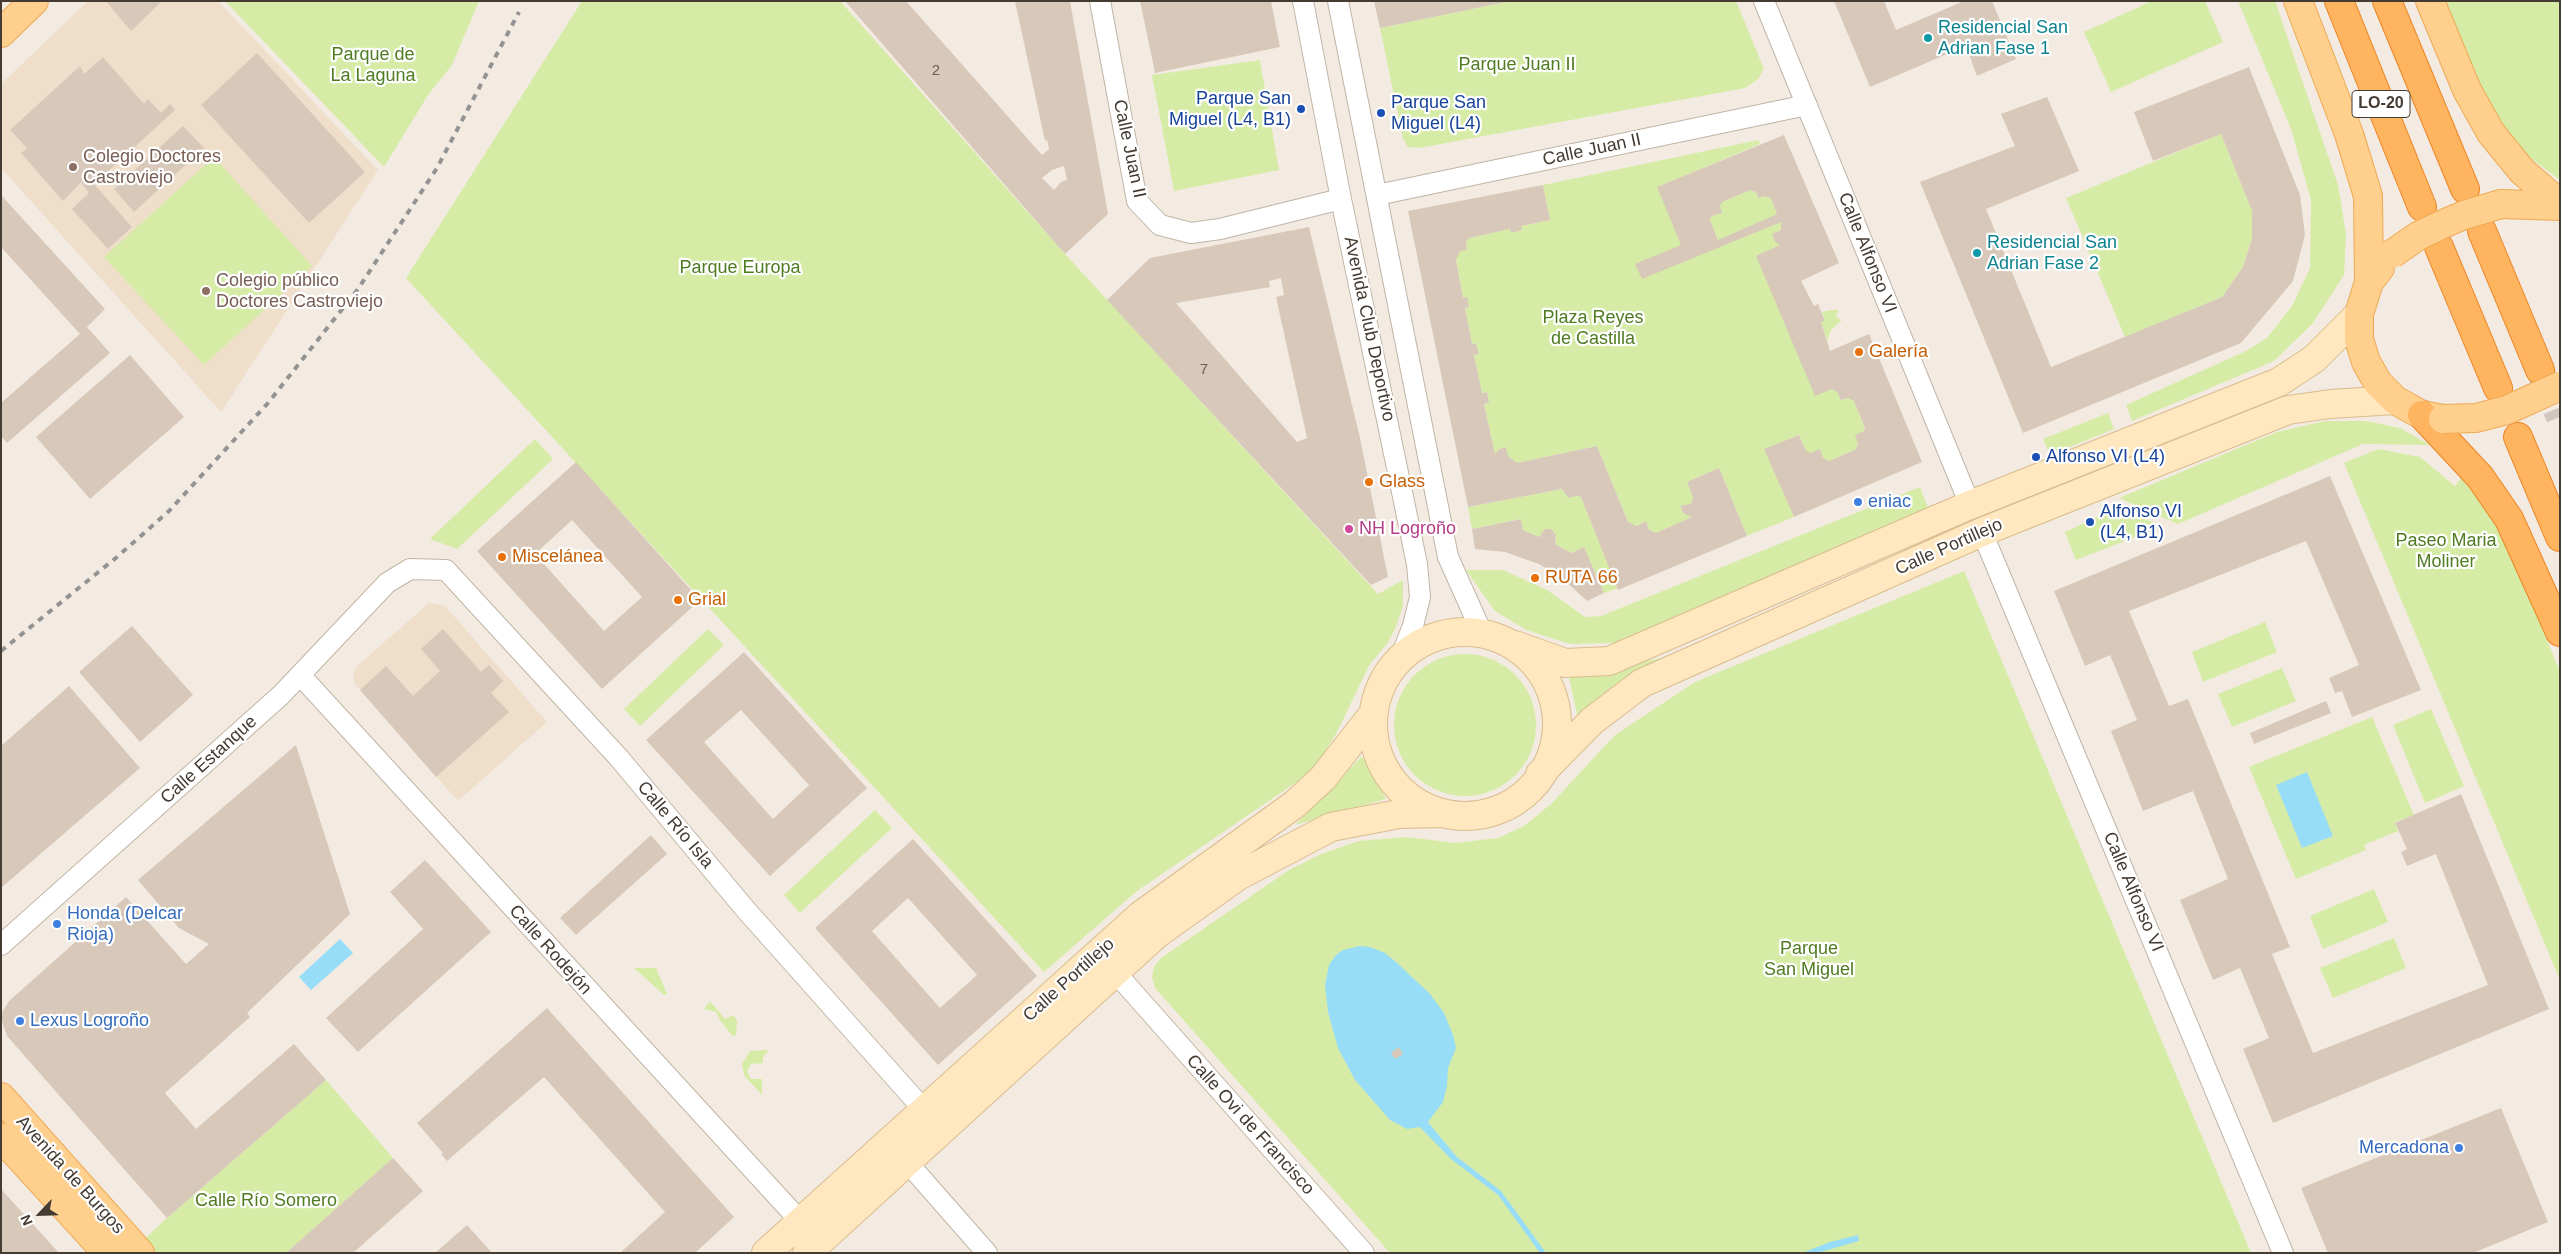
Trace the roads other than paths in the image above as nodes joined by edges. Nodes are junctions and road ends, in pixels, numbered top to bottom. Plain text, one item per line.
1 (34, 1) edge
2 (1100, 1) edge
3 (1303, 1) edge
4 (1338, 1) edge
5 (1764, 1) edge
6 (2298, 1) edge
7 (2339, 1) edge
8 (2387, 1) edge
9 (2430, 1) edge
10 (1, 32) edge
11 (1807, 106) junction
12 (2465, 189) dead end
13 (1377, 195) junction
14 (1341, 199) junction
15 (2560, 205) edge
16 (2422, 207) dead end
17 (2482, 231) dead end
18 (2439, 247) dead end
19 (2369, 282) junction
20 (2359, 314) junction
21 (2550, 378) edge
22 (2498, 388) dead end
23 (2395, 400) junction
24 (2433, 417) junction
25 (2518, 437) dead end
26 (1970, 506) junction
27 (1982, 532) junction
28 (2560, 537) edge
29 (410, 568) joint
30 (2560, 632) edge
31 (1482, 634) junction
32 (1515, 645) junction
33 (1401, 656) junction
34 (301, 676) junction
35 (1374, 713) junction
36 (1540, 774) junction
37 (1441, 813) junction
38 (1, 945) edge
39 (1115, 972) junction
40 (1, 1097) edge
41 (924, 1110) junction
42 (1, 1137) edge
43 (907, 1162) junction
44 (801, 1222) junction
45 (818, 1249) edge
46 (106, 1253) edge
47 (140, 1253) edge
48 (766, 1253) edge
49 (987, 1253) edge
50 (1364, 1253) edge
51 (2283, 1253) edge

1 - 10 main road
2 - 14 street, Calle Juan II
3 - 14 street, Avenida Club Deportivo
4 - 13 street, Avenida Club Deportivo
5 - 11 street, Calle Alfonso VI
6 - 19 main road
7 - 16 highway, LO-20
8 - 12 highway, LO-20
9 - 15 main road
11 - 13 street, Calle Juan II
11 - 26 street, Calle Alfonso VI
13 - 31 street, Avenida Club Deportivo
14 - 33 street, Avenida Club Deportivo
15 - 19 main road, bridge
17 - 21 highway
18 - 22 highway
19 - 20 main road
20 - 23 main road
20 - 26 main road, Calle Portillejo
21 - 24 main road, bridge
23 - 24 main road
23 - 27 main road, Calle Portillejo
24 - 30 highway
25 - 28 highway
26 - 32 main road, Calle Portillejo
27 - 36 main road, Calle Portillejo
27 - 51 street, Calle Alfonso VI
29 - 34 street, Calle Estanque
29 - 41 street, Calle Río Isla
31 - 32 main road, Calle Portillejo
31 - 33 main road, Calle Portillejo
32 - 36 main road
33 - 35 main road
34 - 38 street, Calle Estanque
34 - 44 street, Calle Rodejón
35 - 37 main road
35 - 41 main road, Calle Portillejo
36 - 37 main road
37 - 39 main road, Calle Portillejo
39 - 43 main road, Calle Portillejo
39 - 50 street, Calle Ovi de Francisco
40 - 47 main road, Avenida de Burgos
41 - 44 main road, Calle Portillejo
42 - 46 main road, Avenida de Burgos
43 - 45 main road, Calle Portillejo
43 - 49 street
44 - 48 main road, Calle Portillejo

